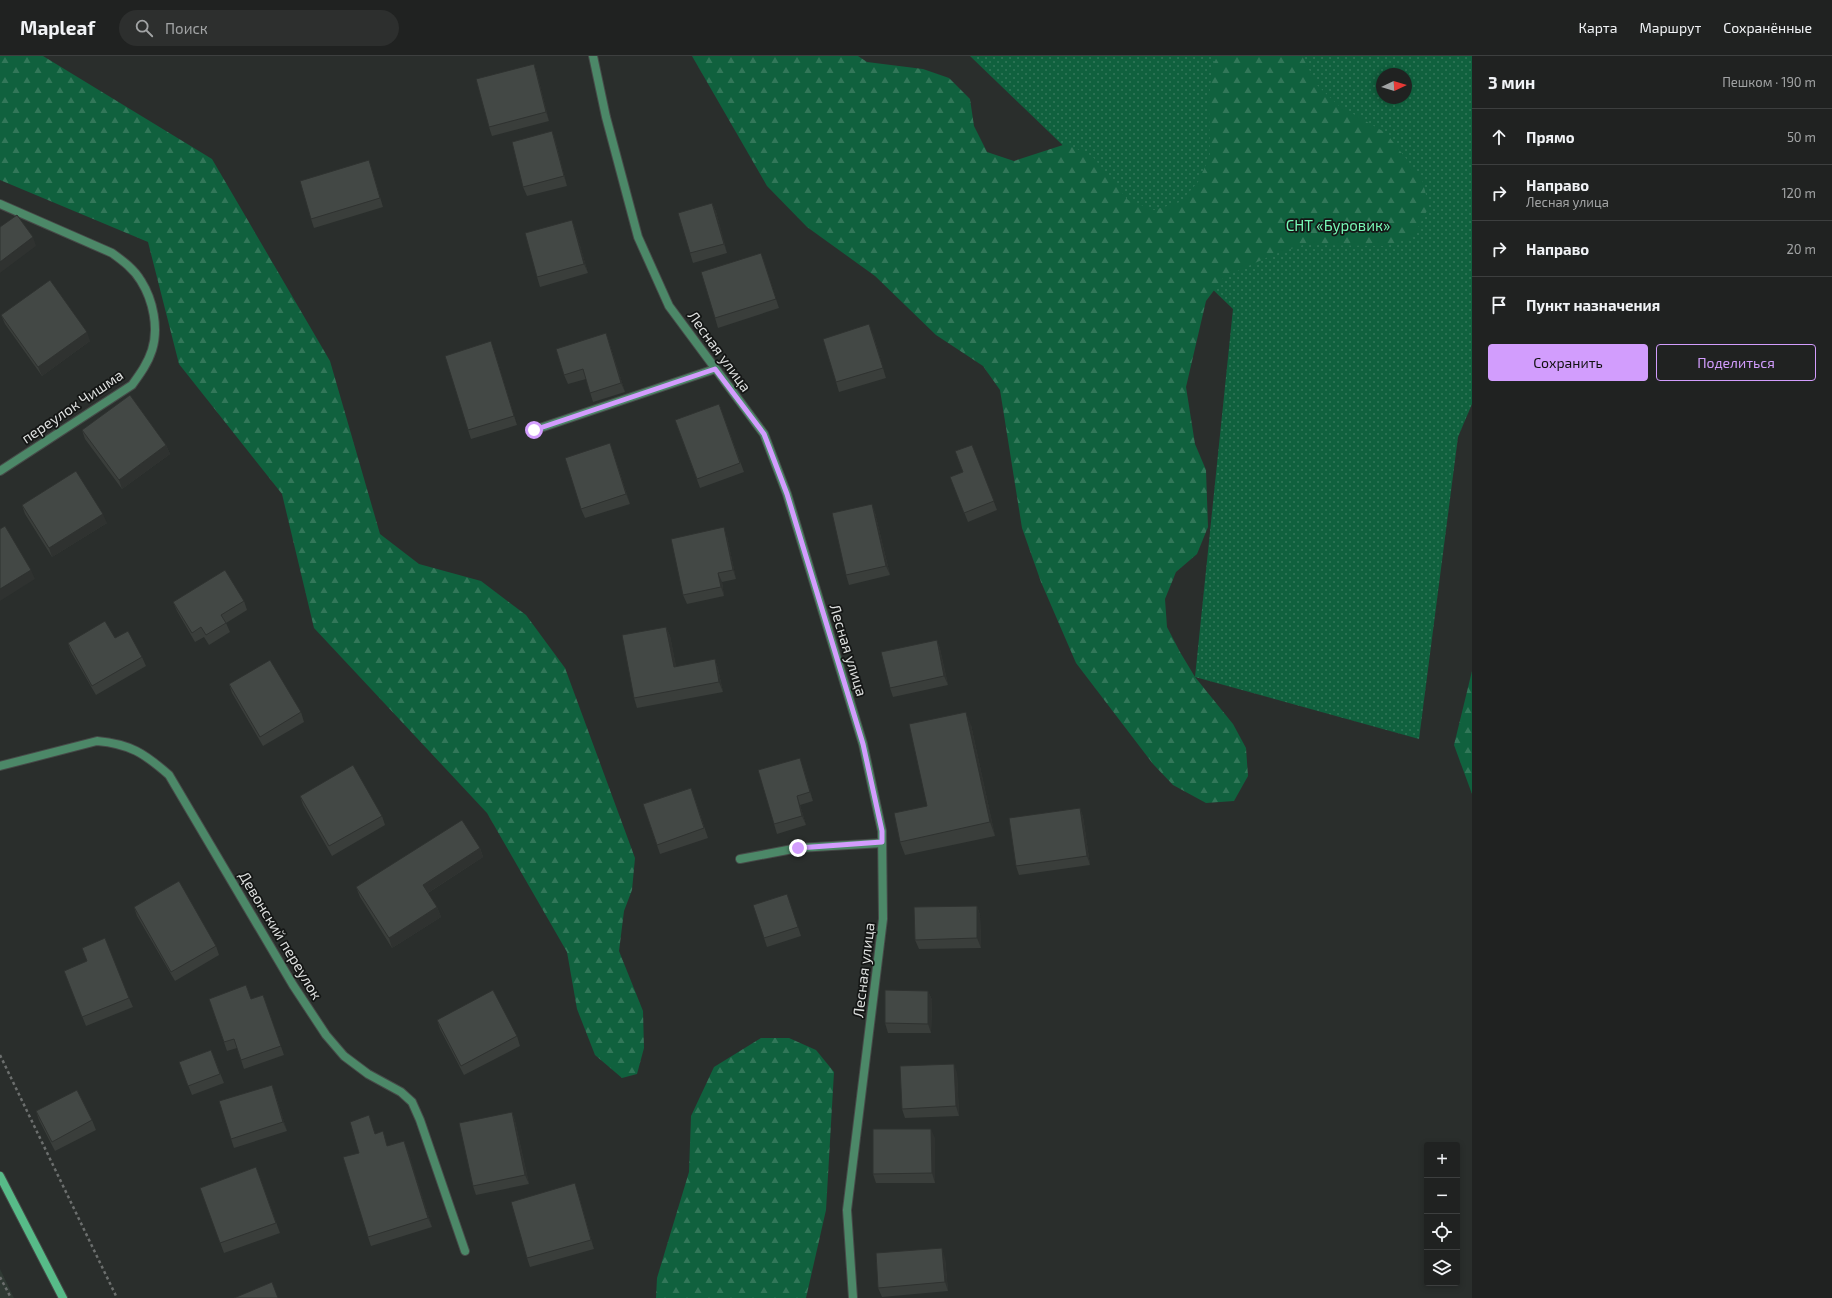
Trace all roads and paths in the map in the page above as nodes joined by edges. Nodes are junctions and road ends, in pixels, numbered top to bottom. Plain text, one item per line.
1 (593, 56) edge
2 (0, 204) edge
3 (715, 369) junction
4 (534, 430) dead end
5 (0, 471) edge
6 (0, 766) edge
7 (882, 842) junction
8 (740, 859) dead end
9 (0, 1055) edge
10 (0, 1176) edge
11 (465, 1252) dead end
12 (0, 1277) edge
13 (11, 1298) edge
14 (63, 1298) edge
15 (117, 1298) edge
16 (854, 1298) edge

1 - 3 street, Лесная улица
2 - 5 street, переулок Чишма
3 - 4 street
3 - 7 street, Лесная улица
6 - 11 street, Девонский переулок
7 - 8 street
7 - 16 street, Лесная улица
9 - 15 path
10 - 14 main road
12 - 13 path

